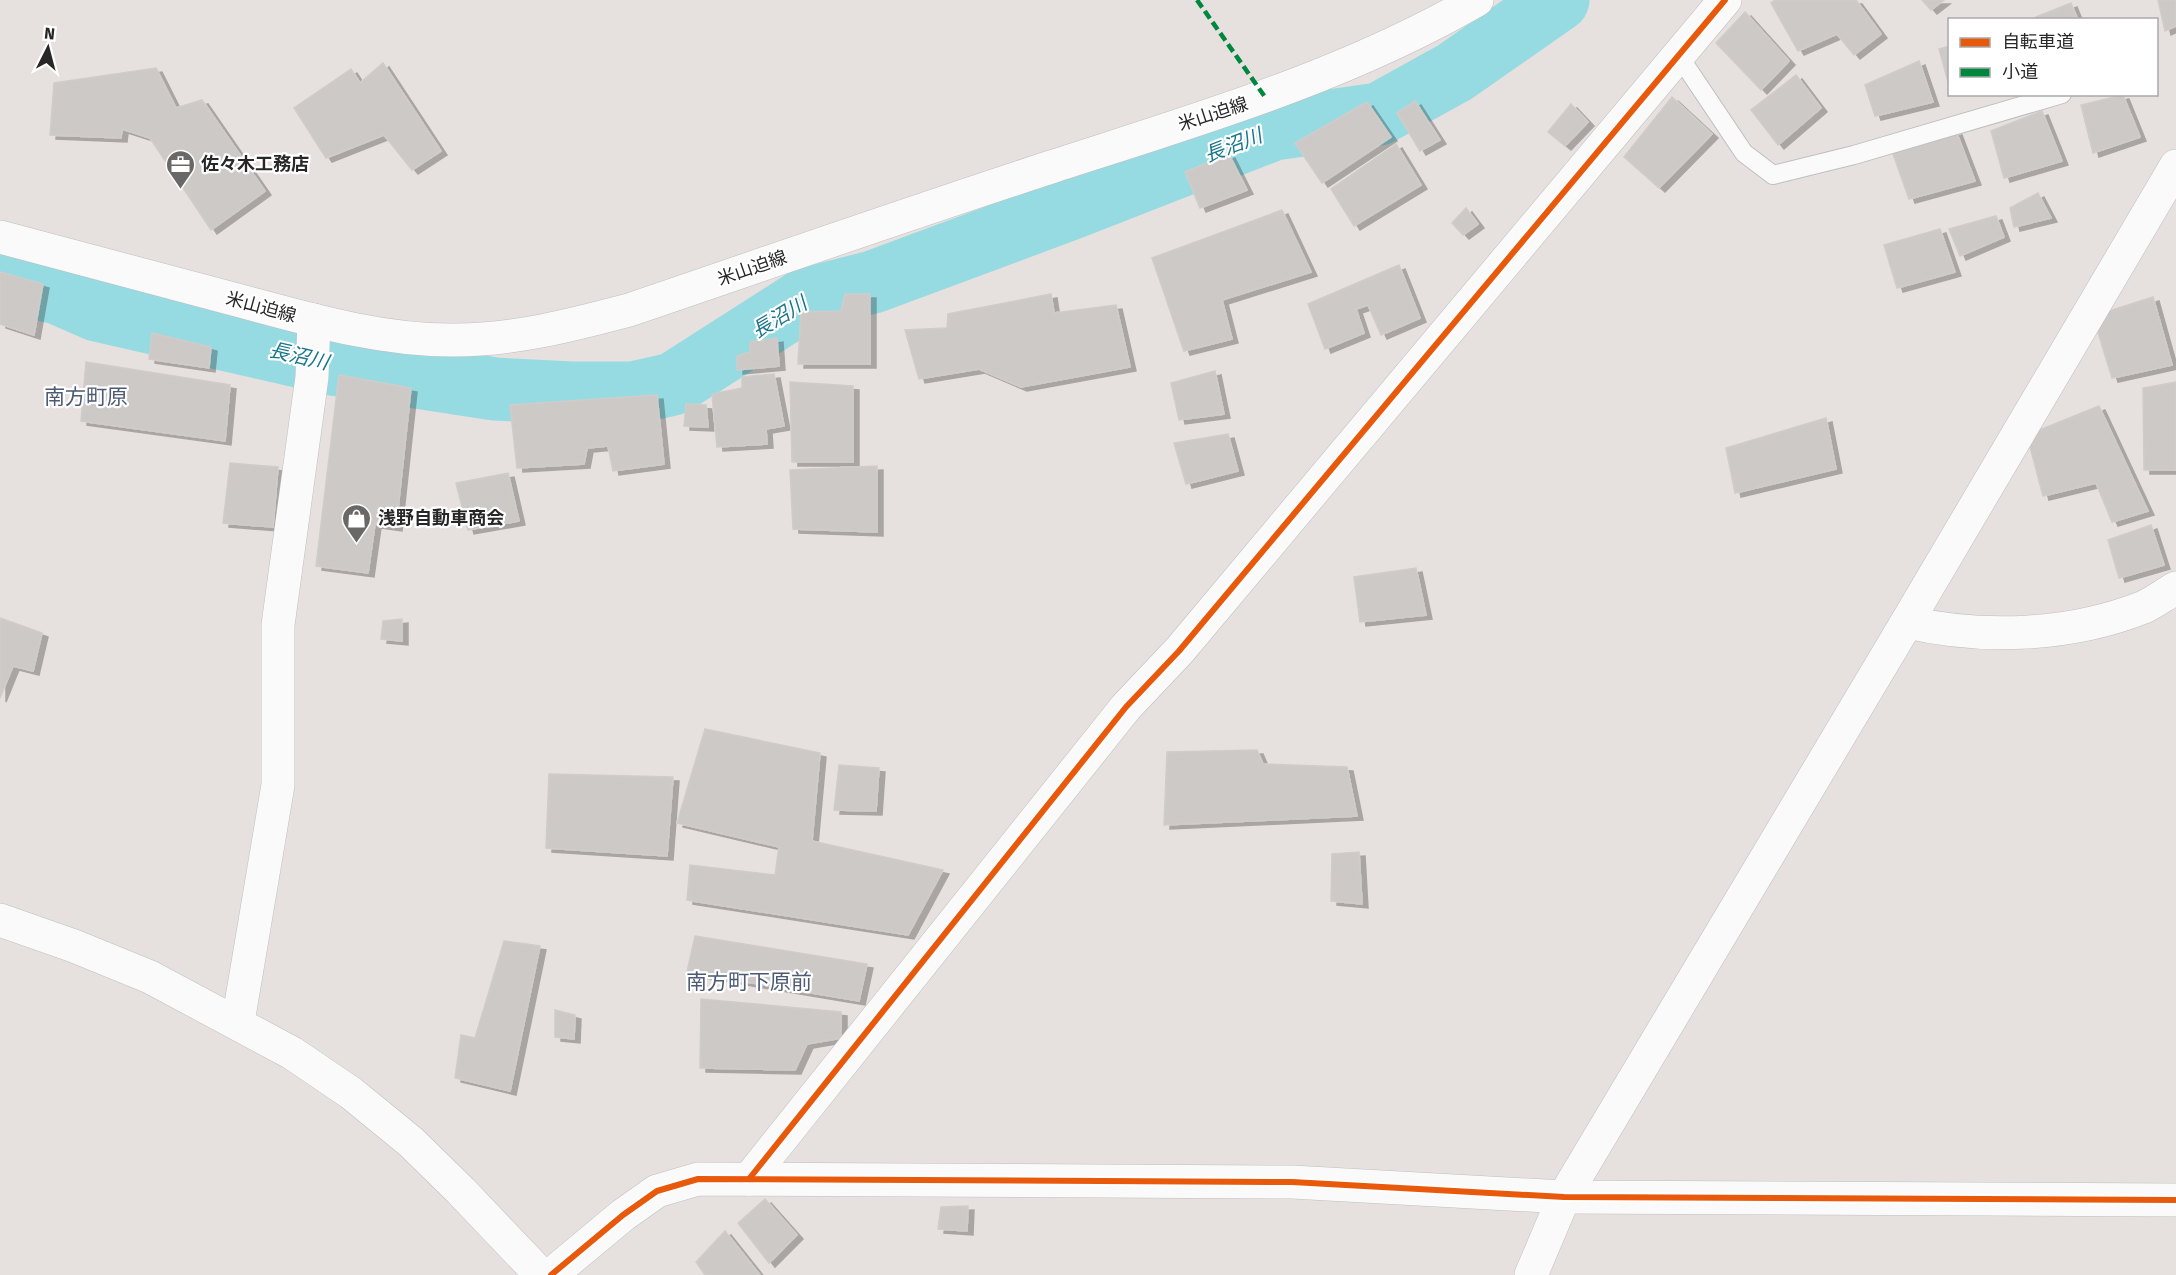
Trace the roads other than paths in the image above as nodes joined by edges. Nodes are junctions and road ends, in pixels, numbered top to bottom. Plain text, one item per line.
1 (1477, 0) edge
2 (1725, 0) edge
3 (1679, 56) junction
4 (2055, 96) edge
5 (2176, 166) edge
6 (0, 237) edge
7 (313, 349) junction
8 (2176, 588) edge
9 (1907, 622) junction
10 (0, 920) edge
11 (238, 1022) junction
12 (749, 1179) junction
13 (1564, 1197) junction
14 (2176, 1200) edge
15 (541, 1275) edge
16 (551, 1275) edge
17 (1531, 1275) edge

1 - 7 street, 米山迫線
2 - 3 street
3 - 4 lane
3 - 12 street
5 - 9 street
6 - 7 street, 米山迫線
7 - 11 street
8 - 9 street
9 - 13 street
10 - 11 street
11 - 15 street
12 - 13 street
12 - 16 street
13 - 14 street
13 - 17 street

